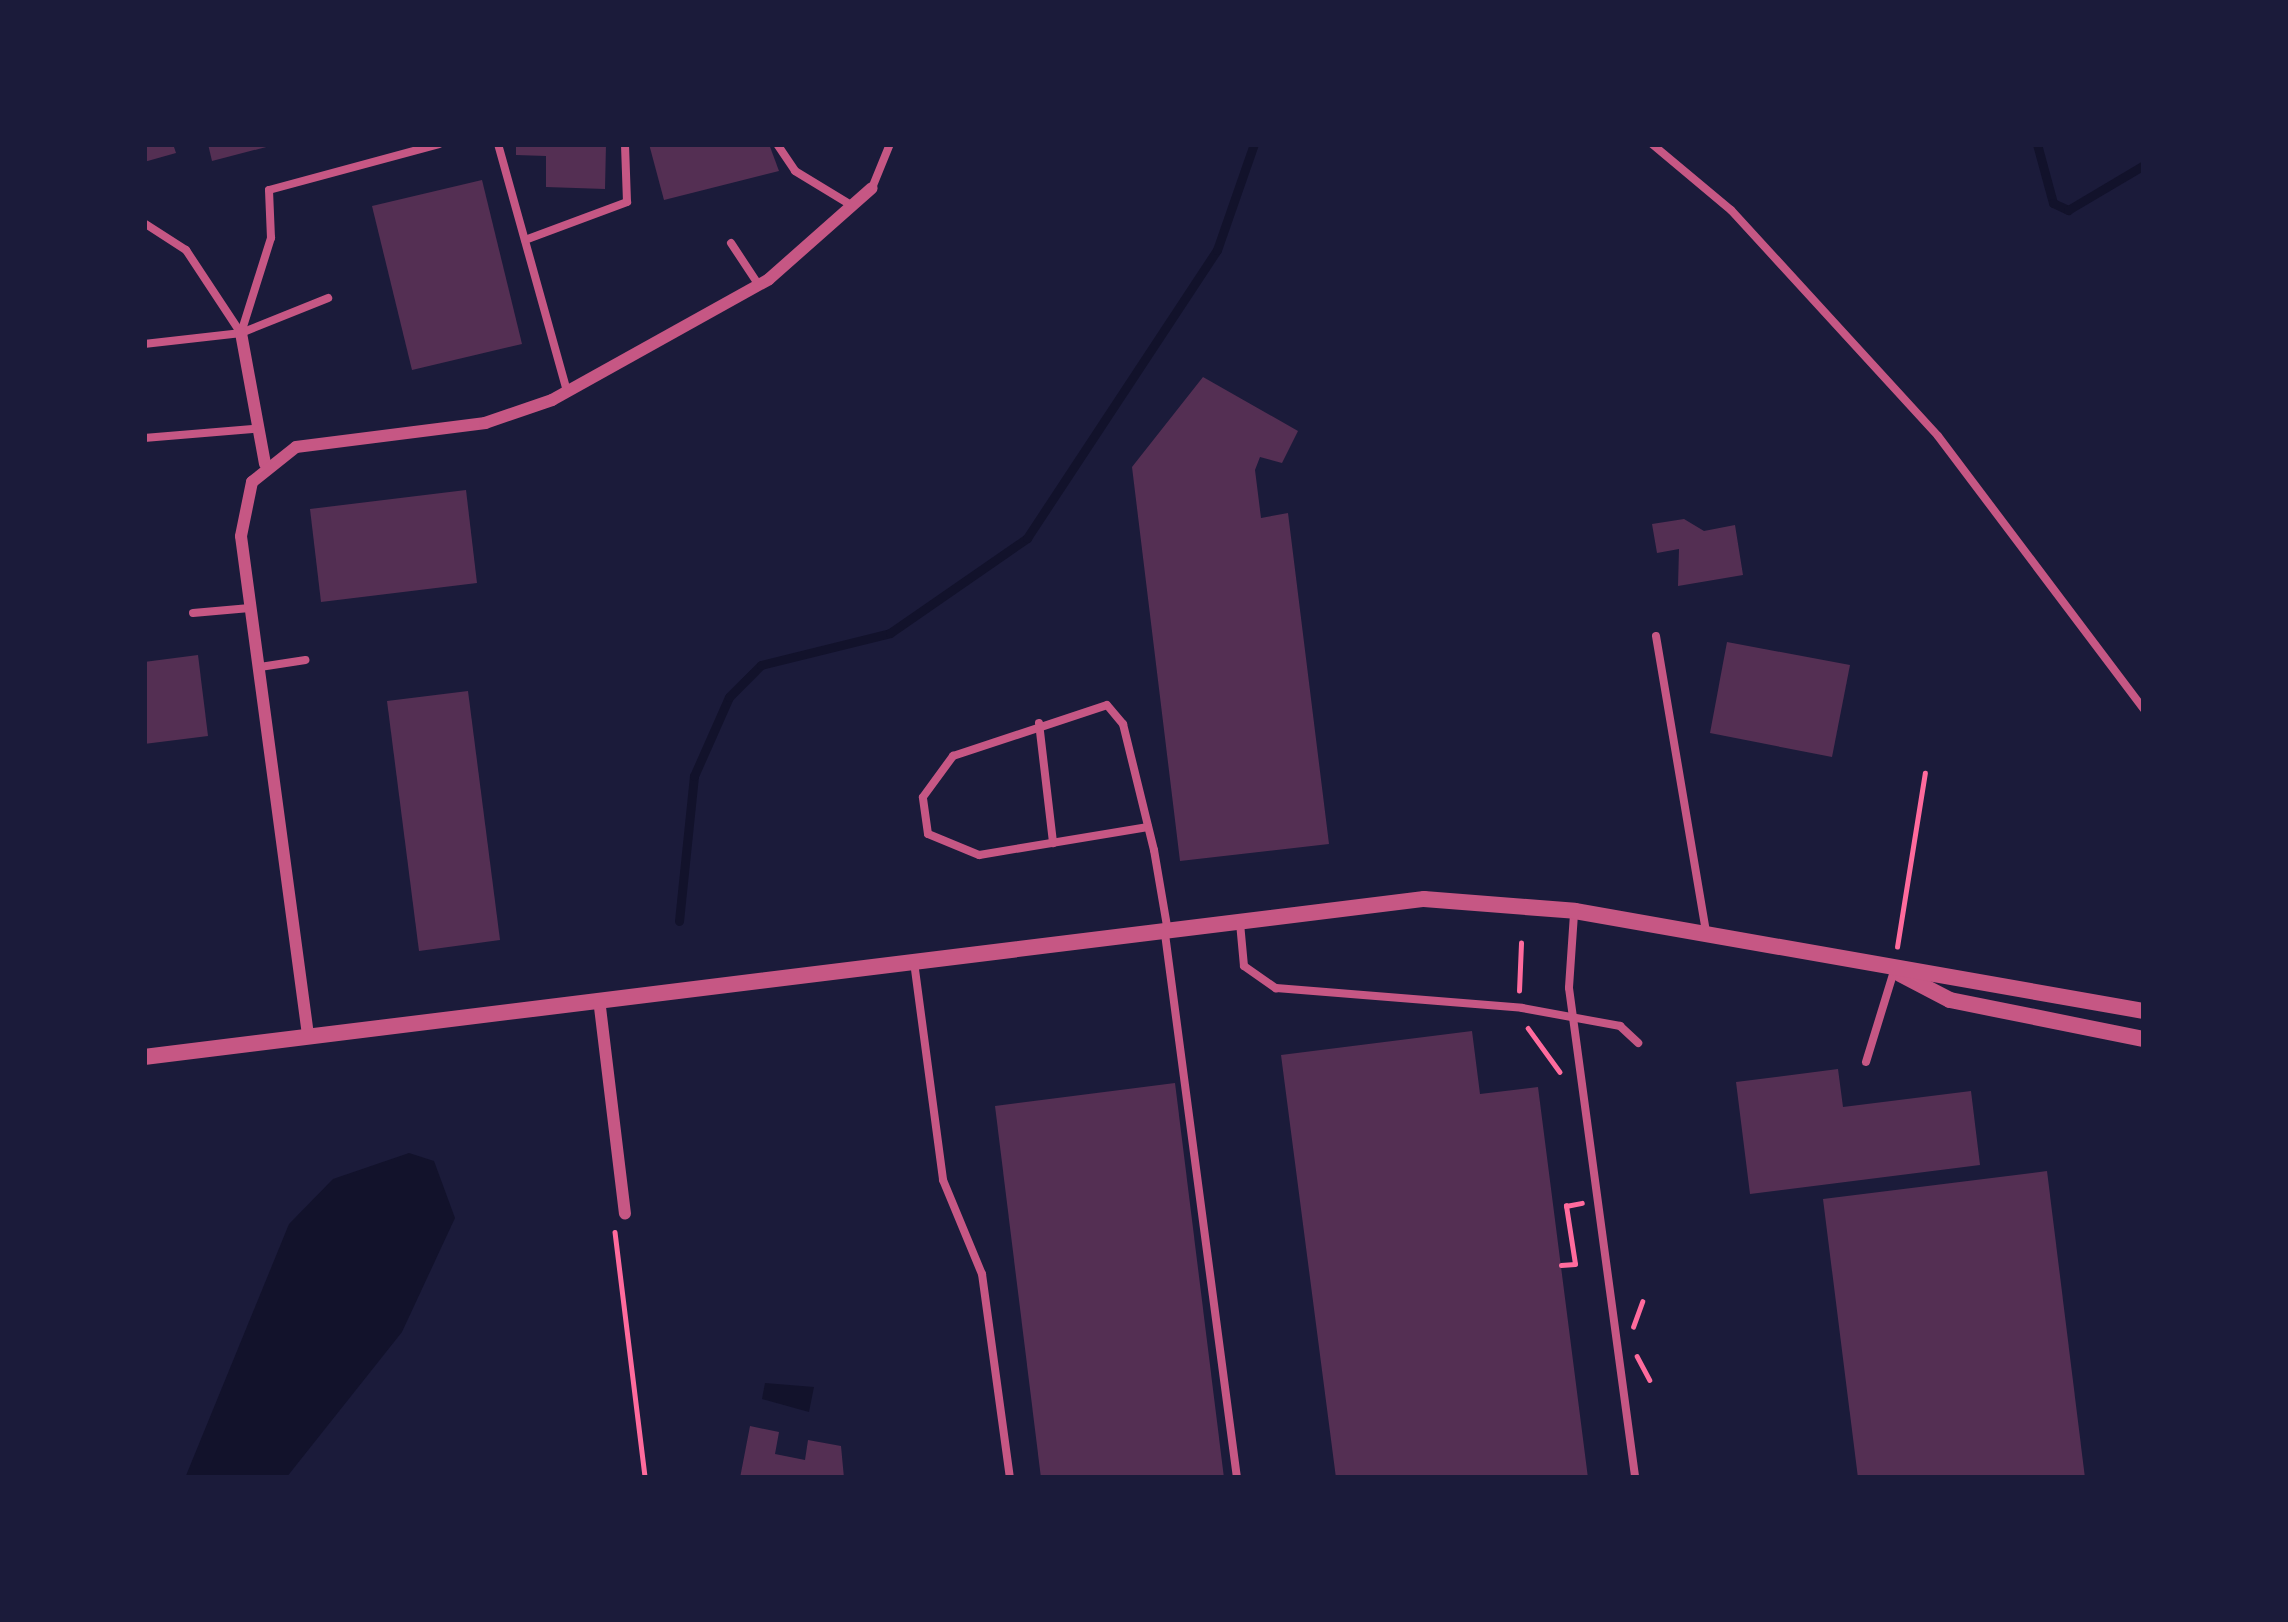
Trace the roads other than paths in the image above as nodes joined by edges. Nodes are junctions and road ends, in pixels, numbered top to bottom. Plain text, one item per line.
1 (439, 144) edge
2 (498, 144) edge
3 (625, 144) edge
4 (777, 144) edge
5 (890, 144) edge
6 (1652, 144) edge
7 (872, 188) joint
8 (853, 206) junction
9 (144, 223) edge
10 (525, 240) junction
11 (731, 243) dead end
12 (759, 285) junction
13 (328, 298) dead end
14 (241, 333) junction
15 (144, 344) edge
16 (567, 392) junction
17 (253, 429) junction
18 (144, 438) edge
19 (265, 464) junction
20 (251, 608) junction
21 (194, 613) dead end
22 (1656, 636) dead end
23 (305, 659) dead end
24 (260, 667) junction
25 (2144, 710) edge
26 (1039, 723) junction
27 (1148, 827) junction
28 (1053, 843) junction
29 (1575, 911) junction
30 (1240, 916) junction
31 (1165, 926) junction
32 (1706, 933) junction
33 (914, 960) junction
34 (1894, 971) junction
35 (598, 999) junction
36 (2144, 1011) edge
37 (1572, 1018) junction
38 (308, 1035) junction
39 (2144, 1039) edge
40 (1638, 1043) dead end
41 (144, 1057) edge
42 (1866, 1062) dead end
43 (625, 1213) road end
44 (1010, 1478) edge
45 (1237, 1478) edge
46 (1635, 1478) edge

1 - 14 lane
2 - 10 lane
3 - 10 lane
4 - 8 lane
5 - 7 lane
6 - 25 lane
7 - 8 street
8 - 12 street
9 - 14 lane
10 - 16 lane
11 - 12 lane
12 - 16 street
13 - 14 lane
14 - 15 lane
14 - 17 street
16 - 19 street
17 - 18 lane
17 - 19 street
19 - 20 street
20 - 21 lane
20 - 24 street
22 - 32 lane
23 - 24 lane
24 - 38 street
26 - 27 lane
26 - 28 lane
26 - 28 lane
27 - 28 lane
27 - 31 lane
29 - 30 street
29 - 32 street
29 - 37 lane
30 - 31 street
30 - 37 lane
31 - 33 street
31 - 45 lane
32 - 34 street
33 - 35 street
33 - 44 lane
34 - 36 street
34 - 39 street
34 - 42 lane
35 - 38 street
35 - 43 street
37 - 40 lane
37 - 46 lane
38 - 41 street

